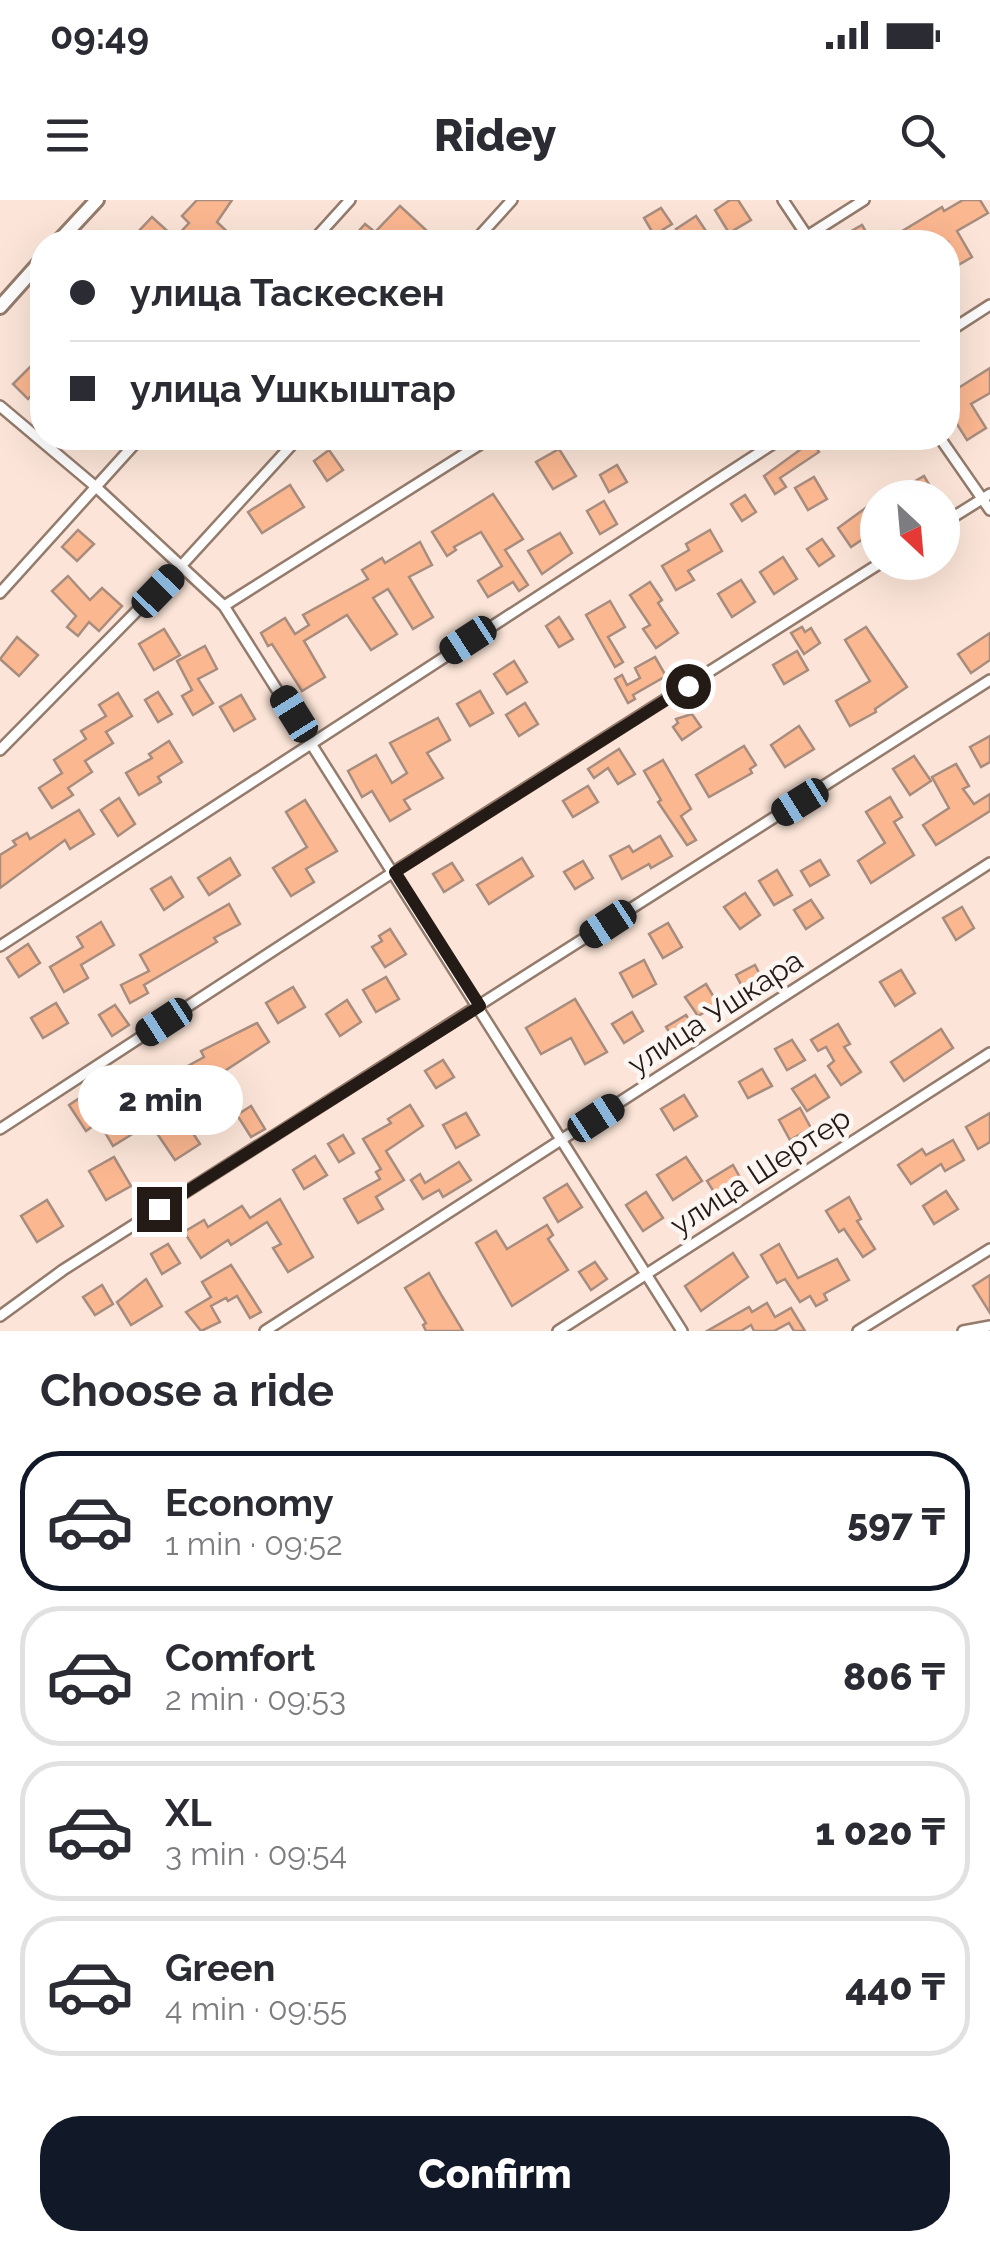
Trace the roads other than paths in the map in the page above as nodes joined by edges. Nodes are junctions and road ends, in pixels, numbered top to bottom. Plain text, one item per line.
1 (96, 200) edge
2 (350, 200) edge
3 (512, 200) edge
4 (782, 200) edge
5 (864, 200) edge
6 (69, 230) edge
7 (323, 230) edge
8 (485, 230) edge
9 (799, 230) edge
10 (821, 230) edge
11 (30, 273) edge
12 (990, 305) edge
13 (0, 307) edge
14 (960, 324) edge
15 (0, 406) edge
16 (30, 431) edge
17 (52, 450) edge
18 (129, 450) edge
19 (287, 450) edge
20 (471, 450) edge
21 (763, 450) edge
22 (950, 450) edge
23 (96, 487) junction
24 (986, 496) edge
25 (990, 510) edge
26 (960, 513) edge
27 (182, 566) junction
28 (860, 576) edge
29 (0, 593) edge
30 (224, 606) junction
31 (990, 680) edge
32 (311, 741) junction
33 (0, 750) edge
34 (990, 863) edge
35 (395, 872) junction
36 (0, 946) edge
37 (480, 1006) junction
38 (990, 1053) edge
39 (0, 1130) edge
40 (564, 1139) junction
41 (990, 1249) edge
42 (647, 1274) junction
43 (0, 1316) edge
44 (990, 1326) edge
45 (266, 1331) edge
46 (558, 1331) edge
47 (682, 1331) edge
48 (858, 1331) edge
49 (963, 1331) edge

1 - 6 main road
2 - 7 street
3 - 8 street
4 - 9 street
5 - 10 street
11 - 13 main road
12 - 14 street
15 - 16 street
17 - 23 street
18 - 23 street
19 - 27 street
20 - 30 street
21 - 32 street
22 - 24 street
23 - 27 street
23 - 29 street
24 - 25 street
24 - 26 street
27 - 30 street
27 - 33 street
28 - 35 street
30 - 32 street
31 - 37 street
32 - 35 street
32 - 36 street
34 - 40 street, улица Ушкара
35 - 37 street
35 - 39 street
37 - 40 street
37 - 43 street
38 - 42 street, улица Шертер
40 - 42 street
40 - 45 street, улица Ушкара
41 - 48 street
42 - 46 street, улица Шертер
42 - 47 street
44 - 49 street

